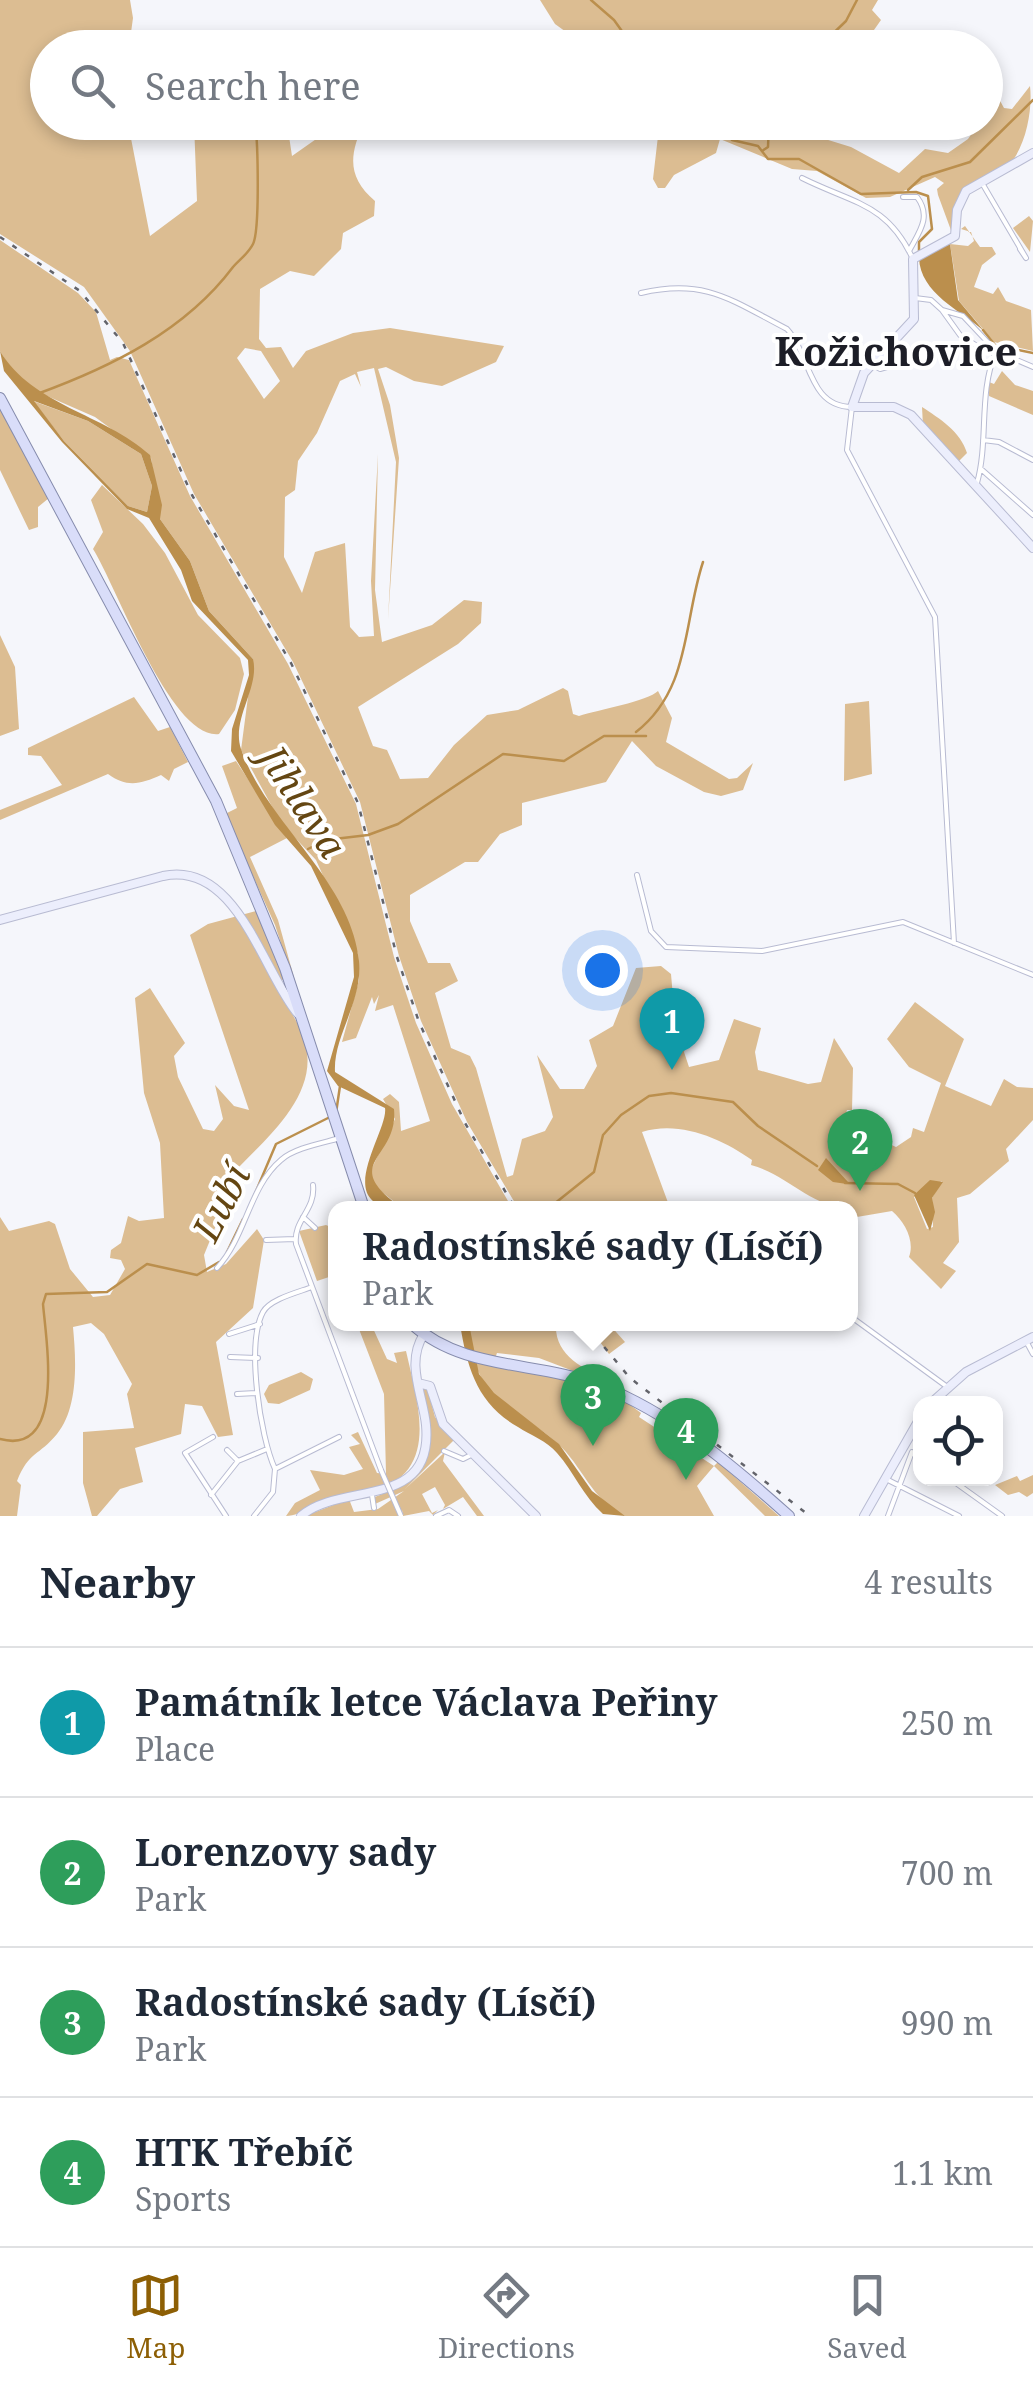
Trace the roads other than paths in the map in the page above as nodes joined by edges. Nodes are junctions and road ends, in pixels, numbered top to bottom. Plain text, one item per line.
1 (1033, 153) edge
2 (802, 178) dead end
3 (982, 182) junction
4 (903, 196) dead end
5 (1020, 249) dead end
6 (911, 255) junction
7 (641, 293) dead end
8 (915, 298) junction
9 (942, 310) junction
10 (898, 342) junction
11 (990, 343) junction
12 (996, 350) junction
13 (871, 364) junction
14 (1033, 367) edge
15 (0, 398) edge
16 (851, 411) junction
17 (983, 440) junction
18 (1033, 460) edge
19 (981, 468) junction
20 (975, 489) junction
21 (1033, 514) edge
22 (1033, 548) edge
23 (637, 875) dead end
24 (0, 920) edge
25 (954, 943) junction
26 (1033, 975) edge
27 (302, 1016) junction
28 (341, 1138) junction
29 (312, 1189) dead end
30 (362, 1201) edge
31 (302, 1217) junction
32 (315, 1228) dead end
33 (296, 1239) junction
34 (266, 1240) dead end
35 (217, 1268) dead end
36 (312, 1287) junction
37 (858, 1322) edge
38 (260, 1324) junction
39 (328, 1330) edge
40 (328, 1331) edge
41 (418, 1331) edge
42 (229, 1334) dead end
43 (422, 1336) junction
44 (1030, 1339) edge
45 (1033, 1354) edge
46 (230, 1357) dead end
47 (258, 1358) junction
48 (418, 1384) junction
49 (946, 1386) junction
50 (237, 1394) dead end
51 (256, 1394) junction
52 (937, 1396) edge
53 (913, 1432) edge
54 (213, 1437) dead end
55 (340, 1437) dead end
56 (267, 1449) junction
57 (226, 1450) dead end
58 (444, 1451) dead end
59 (913, 1453) edge
60 (471, 1455) junction
61 (238, 1462) junction
62 (275, 1469) junction
63 (888, 1480) junction
64 (900, 1486) junction
65 (961, 1486) edge
66 (211, 1495) junction
67 (372, 1495) junction
68 (374, 1508) dead end
69 (994, 1510) junction
70 (531, 1514) edge
71 (226, 1516) edge
72 (254, 1516) edge
73 (301, 1516) edge
74 (401, 1516) edge
75 (436, 1516) edge
76 (458, 1516) edge
77 (788, 1516) edge
78 (864, 1516) edge
79 (888, 1516) edge
80 (959, 1516) edge
81 (990, 1516) edge
82 (1002, 1516) edge

1 - 3 street
2 - 6 street
3 - 5 street
3 - 6 street
4 - 6 street
6 - 8 street
7 - 16 street
8 - 9 street
8 - 10 street
9 - 11 street
9 - 11 street
10 - 13 street
10 - 13 street
11 - 12 street
12 - 14 street
12 - 17 street
13 - 16 street
15 - 27 main road
16 - 20 street
16 - 25 street
17 - 18 street
17 - 19 street
19 - 20 street
19 - 21 street
20 - 22 street
23 - 25 street
24 - 27 street
25 - 26 street
27 - 28 main road
28 - 30 main road
28 - 35 street
29 - 31 street
31 - 32 street
31 - 33 street
33 - 34 street
33 - 36 street
36 - 38 street
36 - 39 street, bridge
37 - 49 street
38 - 42 street
38 - 47 street
40 - 74 street, bridge
41 - 43 main road
43 - 48 street
43 - 77 main road
44 - 45 street
44 - 49 street
46 - 47 street
47 - 51 street
48 - 60 street
48 - 67 street
49 - 52 street
50 - 51 street
51 - 56 street
53 - 63 street
54 - 66 street
55 - 62 street
56 - 61 street
56 - 62 street
57 - 61 street
58 - 60 street
59 - 64 street
60 - 70 street
61 - 66 street
62 - 72 street
63 - 64 street
63 - 78 street
64 - 79 street
64 - 80 street
65 - 69 street
66 - 71 street
67 - 68 street
67 - 73 street
69 - 81 street
69 - 82 street
75 - 76 street

